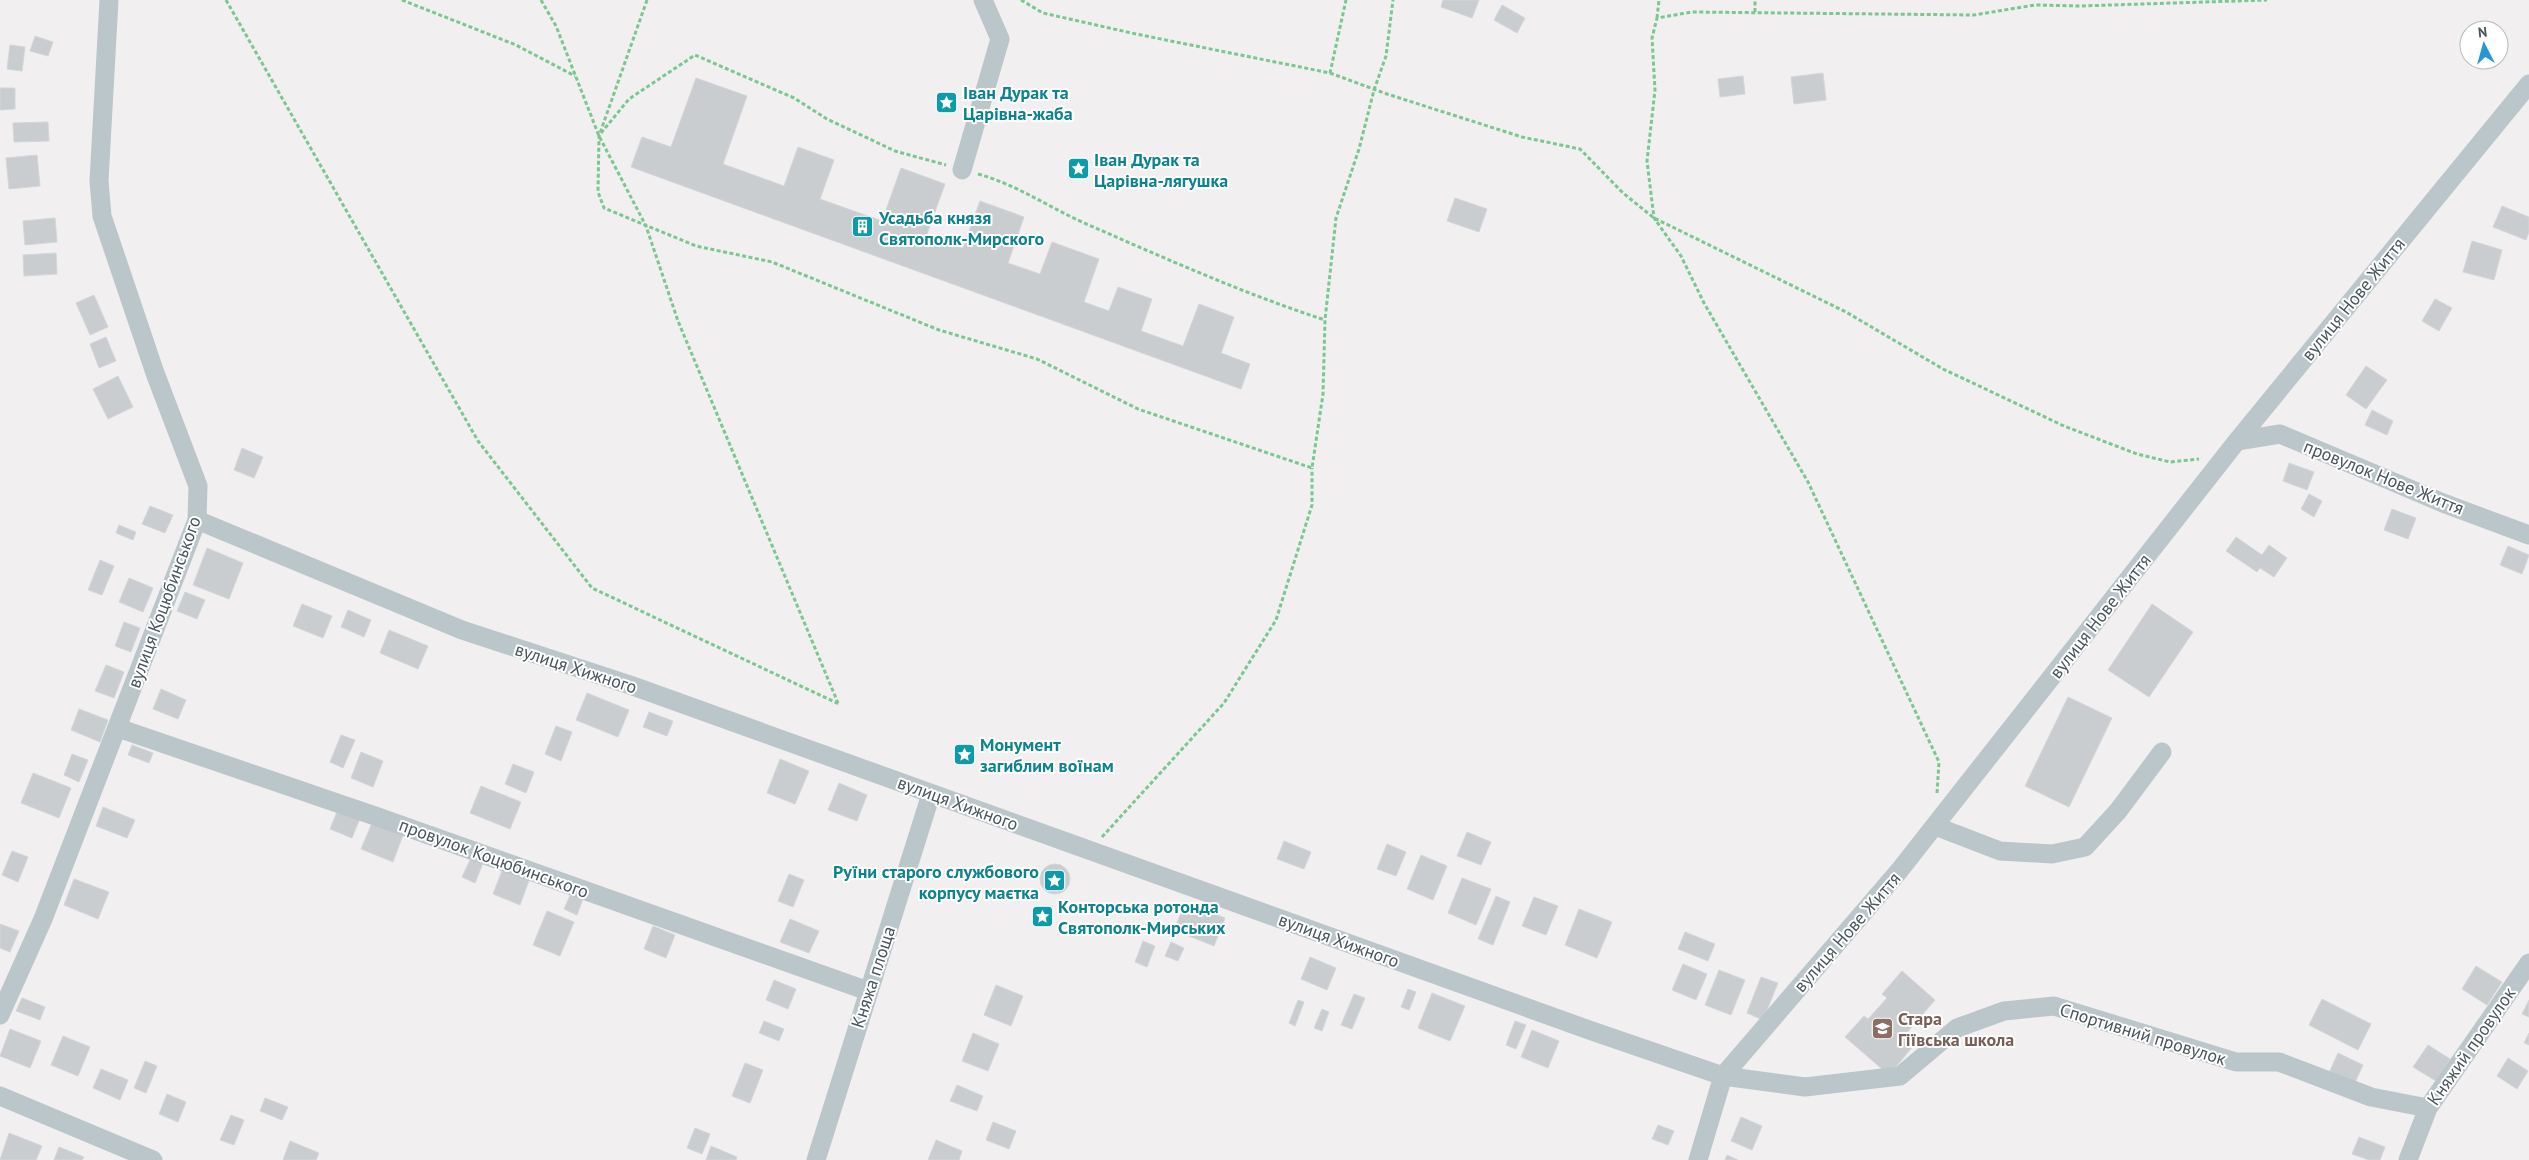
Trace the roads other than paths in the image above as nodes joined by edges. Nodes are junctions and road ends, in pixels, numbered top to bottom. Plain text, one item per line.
1 (109, 0) edge
2 (983, 0) edge
3 (2529, 84) edge
4 (962, 170) dead end
5 (2237, 441) junction
6 (197, 520) junction
7 (2529, 535) edge
8 (118, 728) junction
9 (2162, 752) dead end
10 (931, 794) junction
11 (1935, 826) junction
12 (2529, 962) edge
13 (868, 992) junction
14 (0, 1015) edge
15 (1724, 1076) junction
16 (0, 1096) edge
17 (2428, 1108) junction
18 (153, 1160) edge
19 (816, 1160) edge
20 (1698, 1160) edge
21 (2408, 1160) edge

1 - 6 street, вулиця Коцюбинського
2 - 4 street
3 - 5 street, вулиця Нове Життя
5 - 7 street, провулок Нове Життя
5 - 11 street, вулиця Нове Життя
6 - 8 street, вулиця Коцюбинського
6 - 10 street, вулиця Хижного
8 - 13 street, провулок Коцюбинського
8 - 14 street, вулиця Коцюбинського
9 - 11 street
10 - 13 street, Княжа площа
10 - 15 street, вулиця Хижного
11 - 15 street, вулиця Нове Життя
12 - 17 street, Княжий провулок
13 - 19 street, Княжа площа
15 - 17 street, Спортивний провулок
15 - 20 street, вулиця Нове Життя
16 - 18 street
17 - 21 street, Княжий провулок

